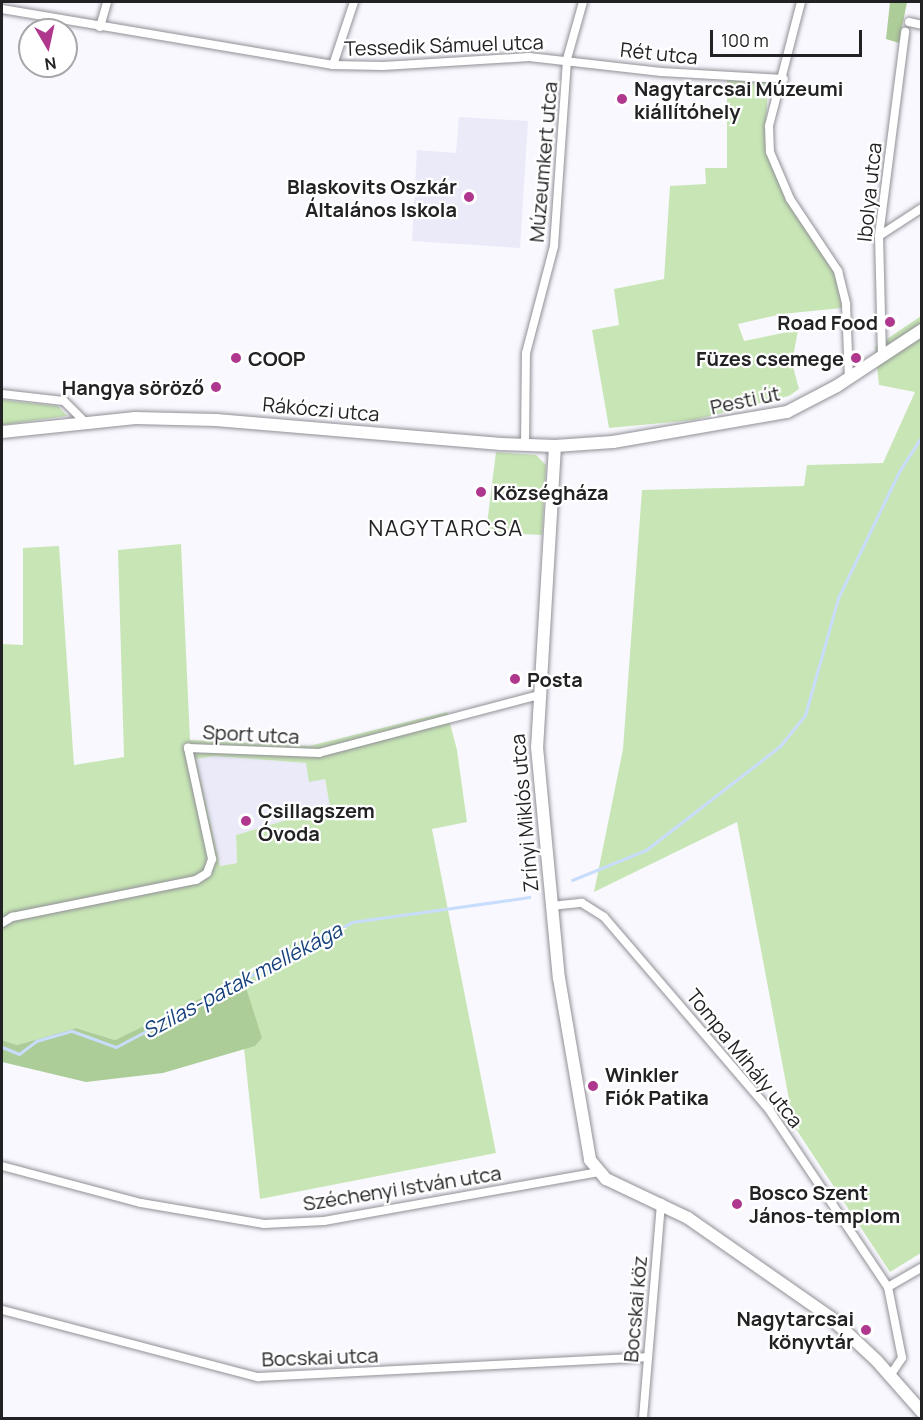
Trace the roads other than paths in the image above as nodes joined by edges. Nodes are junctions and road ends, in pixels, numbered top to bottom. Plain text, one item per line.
1 (107, 2) edge
2 (354, 2) edge
3 (583, 2) edge
4 (801, 2) edge
5 (2, 9) edge
6 (909, 22) dead end
7 (921, 26) edge
8 (100, 27) junction
9 (905, 32) dead end
10 (567, 59) junction
11 (333, 65) junction
12 (784, 79) junction
13 (921, 208) edge
14 (879, 236) junction
15 (921, 330) edge
16 (882, 357) junction
17 (849, 378) junction
18 (2, 394) edge
19 (84, 421) junction
20 (2, 432) edge
21 (525, 445) junction
22 (555, 446) junction
23 (538, 695) junction
24 (551, 903) junction
25 (2, 923) edge
26 (2, 1166) edge
27 (598, 1172) junction
28 (661, 1203) junction
29 (921, 1267) edge
30 (888, 1287) junction
31 (2, 1310) edge
32 (647, 1357) junction
33 (890, 1376) junction
34 (921, 1412) edge
35 (643, 1419) edge

1 - 8 street
2 - 11 street
3 - 10 street, Múzeumkert utca
4 - 12 street
5 - 8 street, Tessedik Sámuel utca
6 - 7 street
8 - 11 street, Tessedik Sámuel utca
9 - 14 street, Ibolya utca
10 - 11 street, Tessedik Sámuel utca
10 - 12 street, Rét utca
10 - 21 street, Múzeumkert utca
12 - 17 street
13 - 14 street
14 - 16 street, Ibolya utca
15 - 16 main road, Pesti út
16 - 17 main road, Pesti út
17 - 22 main road, Pesti út
18 - 19 street
19 - 20 main road, Rákóczi utca
19 - 21 main road, Rákóczi utca
21 - 22 main road, Rákóczi utca
22 - 23 main road, Zrínyi Miklós utca
23 - 24 main road, Zrínyi Miklós utca
23 - 25 street, Sport utca
24 - 27 main road, Zrínyi Miklós utca
24 - 30 street, Tompa Mihály utca
26 - 27 street, Széchenyi István utca
27 - 28 main road
28 - 32 street, Bocskai köz
28 - 33 main road
29 - 30 street
30 - 33 street, Tompa Mihály utca
31 - 32 street, Bocskai utca
32 - 35 street, Bocskai köz
33 - 34 main road

